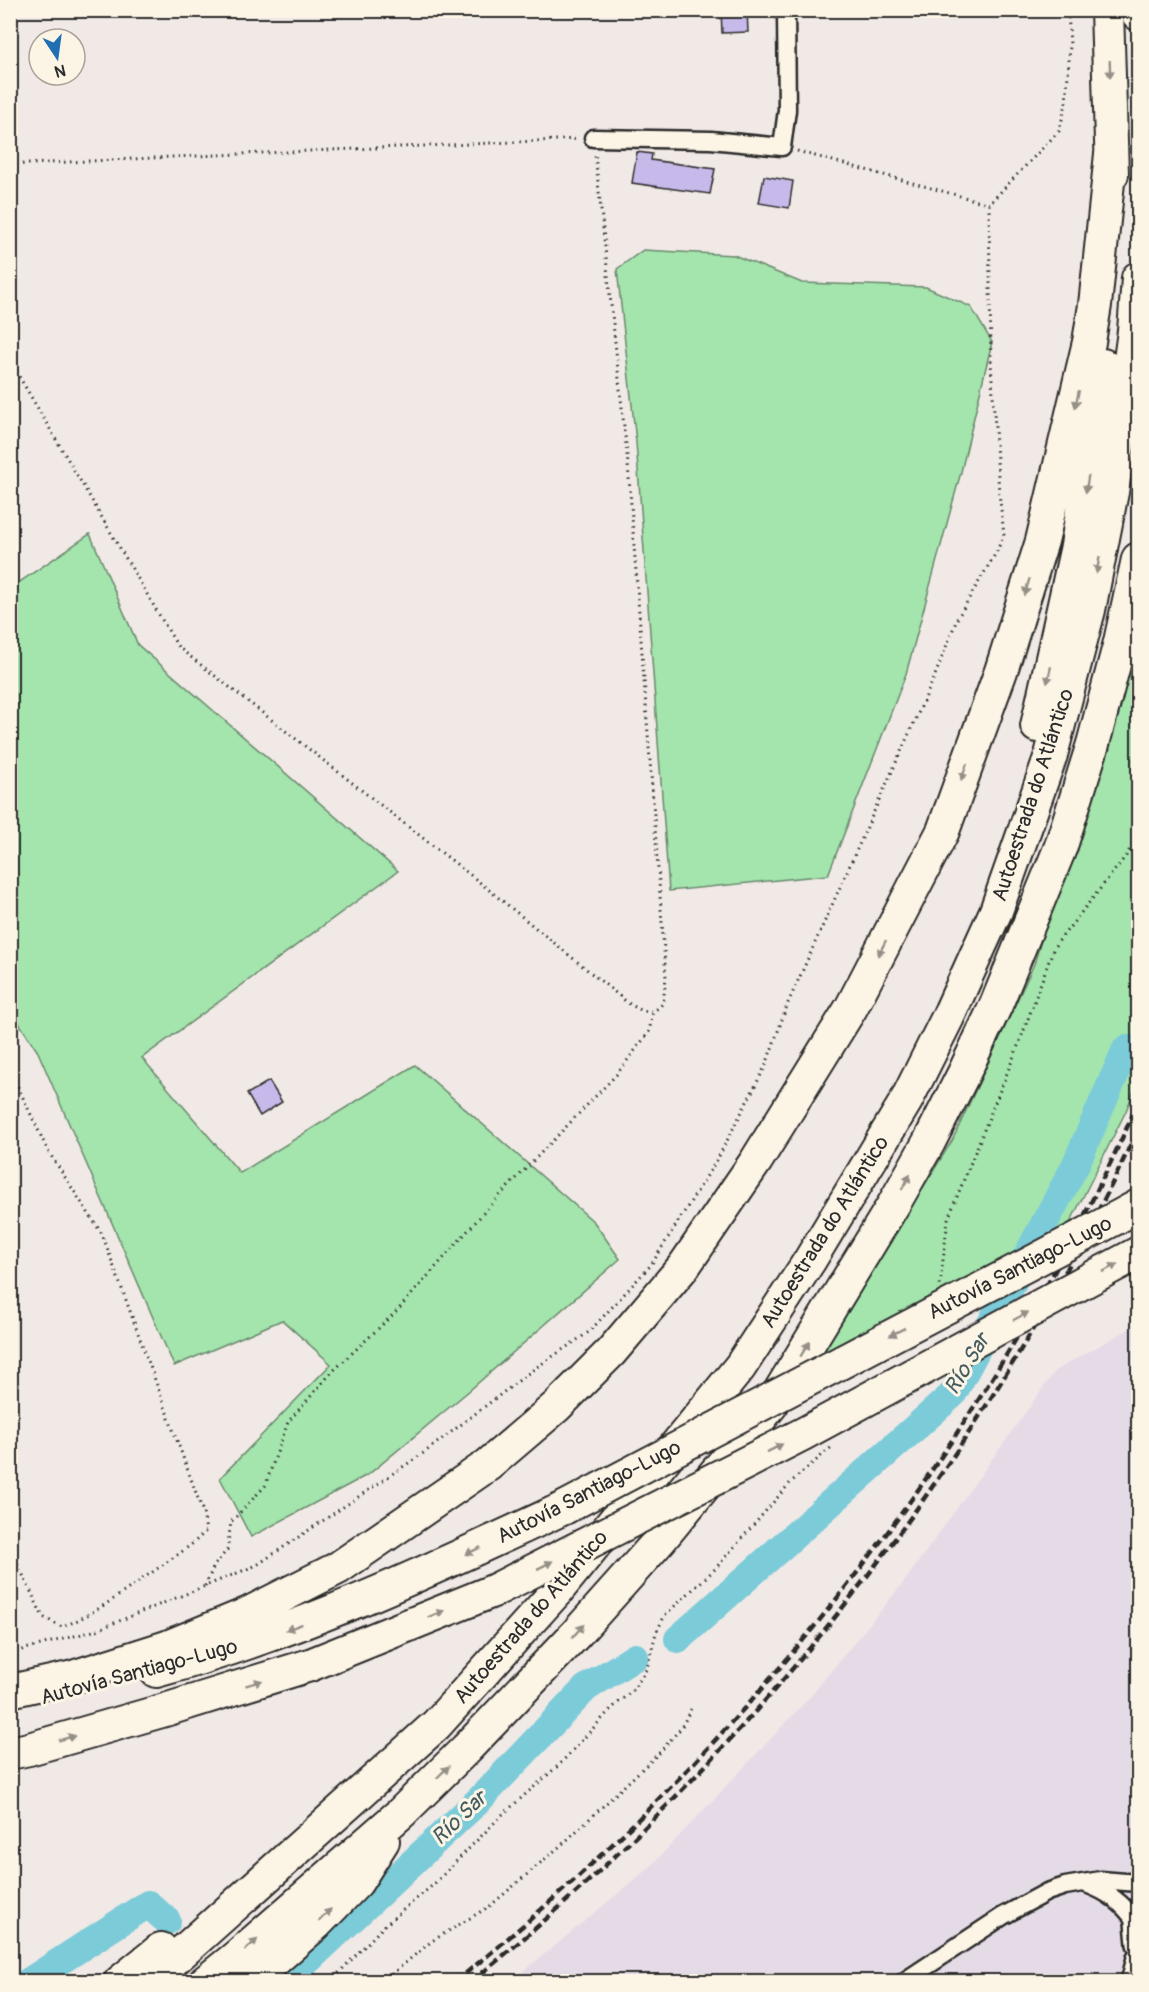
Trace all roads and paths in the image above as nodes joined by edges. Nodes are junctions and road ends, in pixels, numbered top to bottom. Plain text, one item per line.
1 (786, 10) edge
2 (1068, 10) edge
3 (1107, 10) edge
4 (593, 138) junction
5 (782, 147) junction
6 (1111, 154) junction
7 (10, 165) edge
8 (989, 204) junction
9 (1138, 278) edge
10 (10, 361) edge
11 (1138, 559) edge
12 (1138, 835) edge
13 (653, 1011) junction
14 (10, 1070) edge
15 (874, 1153) junction
16 (1127, 1212) edge
17 (1138, 1252) edge
18 (939, 1294) dead end
19 (836, 1443) dead end
20 (10, 1548) edge
21 (204, 1587) junction
22 (10, 1653) edge
23 (10, 1691) edge
24 (10, 1707) edge
25 (691, 1709) dead end
26 (10, 1753) edge
27 (375, 1779) junction
28 (401, 1813) junction
29 (1083, 1883) junction
30 (1138, 1883) edge
31 (1137, 1918) edge
32 (1138, 1944) edge
33 (1138, 1958) edge
34 (120, 1982) edge
35 (149, 1982) edge
36 (205, 1982) edge
37 (250, 1982) edge
38 (330, 1982) edge
39 (382, 1982) edge
40 (903, 1982) edge
41 (1132, 1982) edge

1 - 5 street
2 - 8 path
3 -> 6 highway
4 - 5 street
4 - 7 path
4 - 13 path
5 - 8 path
6 -> 15 highway
6 -> 23 highway
8 - 21 path
9 -> 15 highway, Autoestrada do Atlántico
10 - 13 path
28 -> 11 highway, Autoestrada do Atlántico
12 - 18 path
13 - 21 path
14 - 20 path
15 - 27 highway, Autoestrada do Atlántico
16 -> 24 highway, Autovía Santiago-Lugo, bridge
26 -> 17 highway, Autovía Santiago-Lugo, bridge
19 - 38 path
21 - 22 path
25 - 39 path
27 - 34 highway
27 - 35 highway, Autoestrada do Atlántico
36 -> 28 highway, Autoestrada do Atlántico
37 -> 28 highway
29 - 30 street
29 - 31 street
29 - 40 street
31 - 32 street
33 - 41 street

